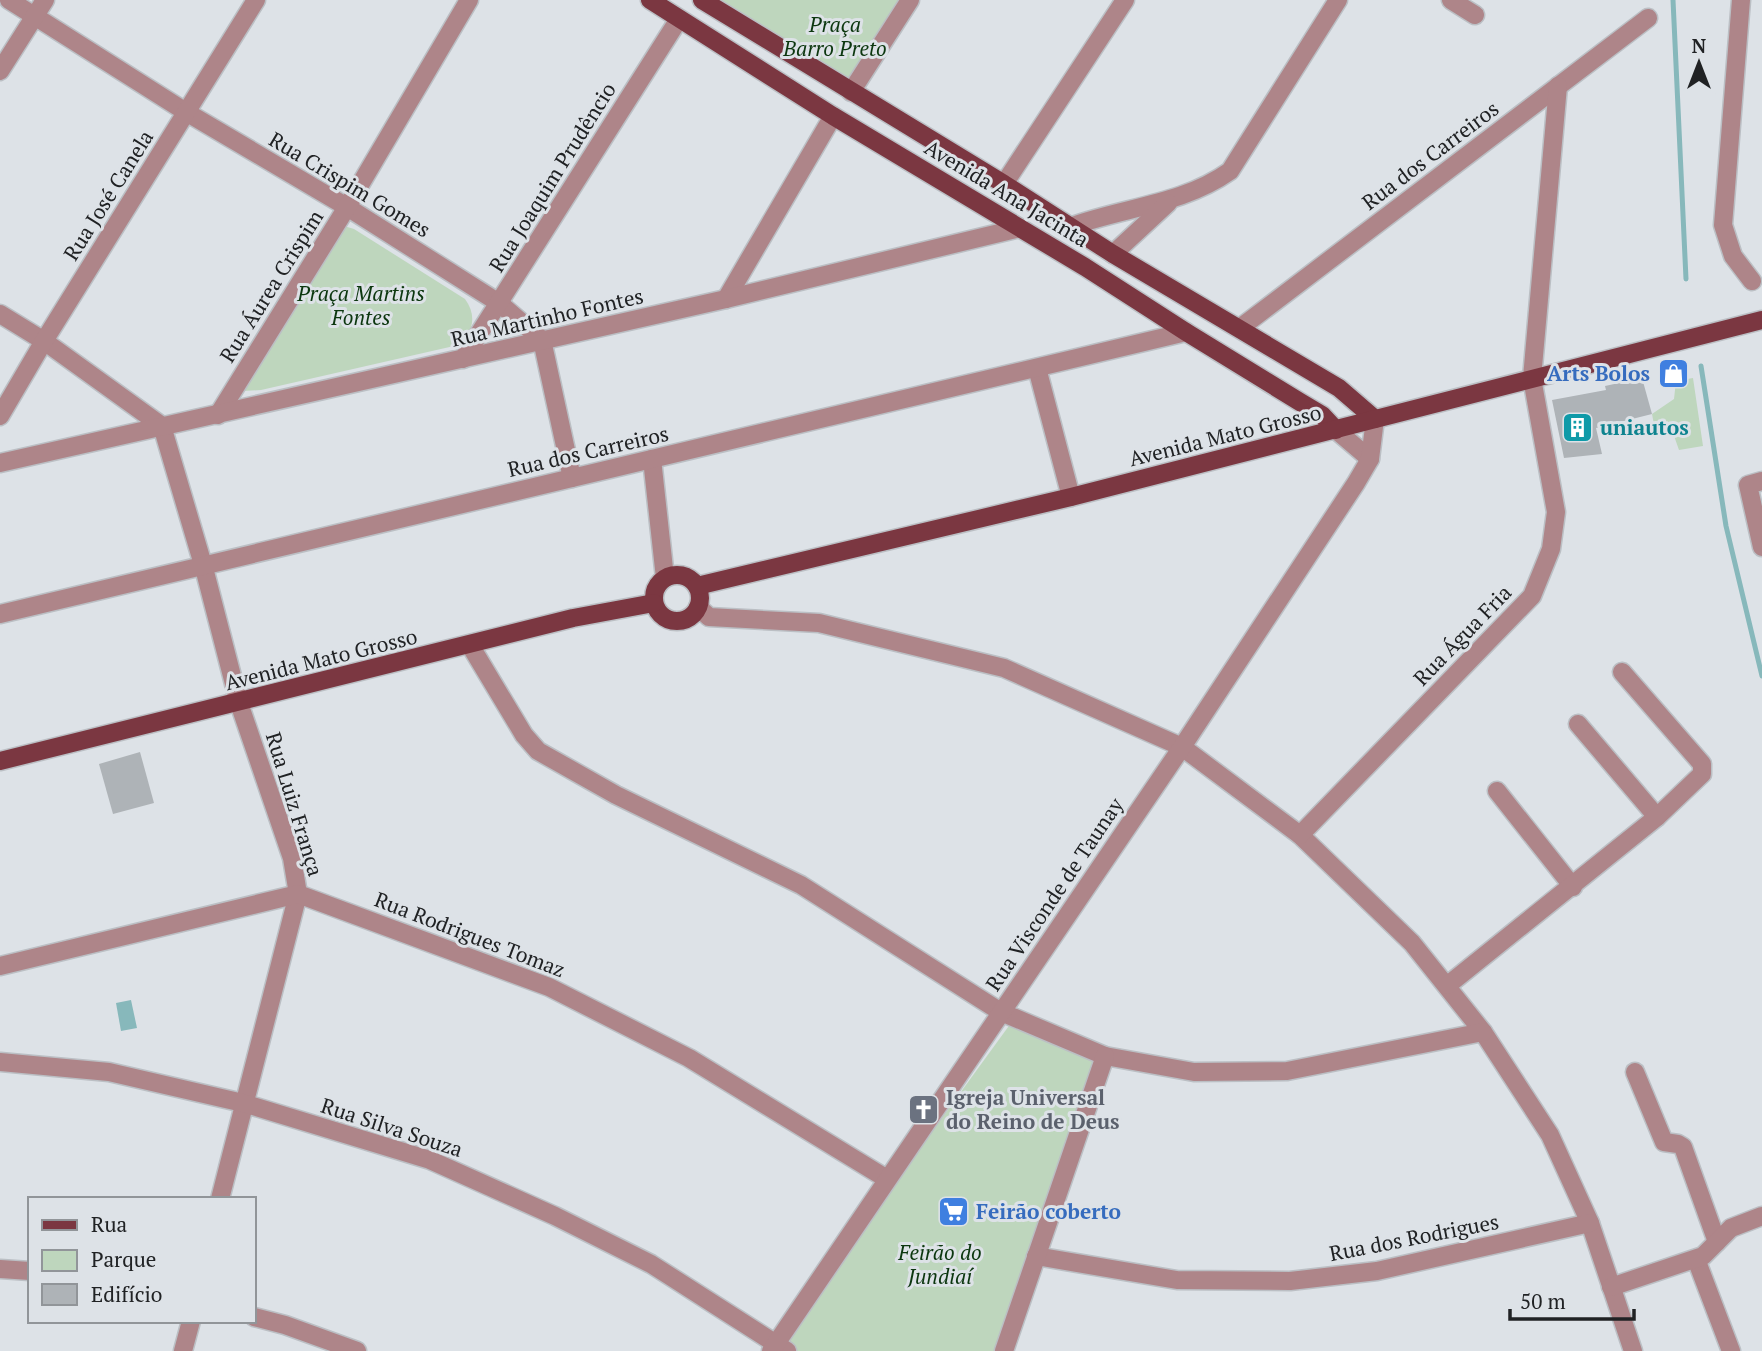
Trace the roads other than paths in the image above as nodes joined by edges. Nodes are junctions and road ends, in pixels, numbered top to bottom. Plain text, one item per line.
1 (9, 0) edge
2 (45, 0) edge
3 (256, 0) edge
4 (469, 0) edge
5 (650, 0) edge
6 (702, 0) edge
7 (910, 0) edge
8 (1125, 0) edge
9 (1338, 0) edge
10 (1451, 0) edge
11 (1741, 0) edge
12 (1475, 15) dead end
13 (34, 17) junction
14 (1648, 18) dead end
15 (679, 19) junction
16 (0, 71) edge
17 (1558, 86) junction
18 (851, 92) junction
19 (186, 112) junction
20 (833, 117) junction
21 (941, 145) junction
22 (924, 169) junction
23 (1004, 184) junction
24 (1170, 201) junction
25 (347, 207) junction
26 (1070, 227) junction
27 (1020, 228) junction
28 (1113, 254) junction
29 (1752, 281) dead end
30 (726, 299) junction
31 (499, 303) junction
32 (0, 314) edge
33 (1762, 320) edge
34 (1240, 328) junction
35 (1186, 332) junction
36 (542, 340) junction
37 (44, 341) junction
38 (1272, 347) junction
39 (463, 359) junction
40 (1037, 368) junction
41 (1253, 374) junction
42 (1532, 378) junction
43 (218, 415) junction
44 (0, 416) edge
45 (1375, 419) junction
46 (162, 426) junction
47 (1336, 430) junction
48 (652, 459) junction
49 (1370, 459) junction
50 (0, 463) edge
51 (572, 478) junction
52 (1755, 483) edge
53 (1072, 497) junction
54 (1762, 547) edge
55 (204, 568) junction
56 (665, 578) junction
57 (697, 586) junction
58 (654, 603) junction
59 (698, 607) junction
60 (0, 614) edge
61 (470, 645) junction
62 (1622, 672) dead end
63 (239, 703) junction
64 (1578, 723) dead end
65 (1182, 747) junction
66 (0, 761) edge
67 (1497, 792) dead end
68 (1657, 817) junction
69 (1300, 835) junction
70 (1573, 887) junction
71 (298, 894) junction
72 (0, 967) edge
73 (1448, 985) junction
74 (1001, 1012) junction
75 (1483, 1032) junction
76 (1105, 1056) junction
77 (0, 1062) edge
78 (1635, 1072) dead end
79 (243, 1103) junction
80 (887, 1179) junction
81 (220, 1197) edge
82 (1762, 1216) edge
83 (1590, 1223) junction
84 (1717, 1242) junction
85 (1036, 1256) junction
86 (1696, 1259) junction
87 (0, 1269) edge
88 (28, 1271) edge
89 (1611, 1287) junction
90 (256, 1318) edge
91 (190, 1323) edge
92 (777, 1349) edge
93 (183, 1351) edge
94 (357, 1351) edge
95 (1004, 1351) edge
96 (1633, 1351) edge
97 (1731, 1351) edge

1 - 13 street, Rua Crispim Gomes
2 - 13 street
3 - 19 street, Rua José Canela
4 - 25 street, Rua Áurea Crispim
5 - 15 main road, Avenida Ana Jacinta
6 - 18 main road, Avenida Ana Jacinta
7 - 18 street
8 - 23 street
9 - 24 street
10 - 12 street
11 - 29 street
13 - 16 street
13 - 19 street, Rua Crispim Gomes
14 - 17 street, Rua dos Carreiros
15 - 20 main road, Avenida Ana Jacinta
15 - 31 street, Rua Joaquim Prudêncio
17 - 34 street, Rua dos Carreiros
17 - 42 street, Rua Água Fria
18 - 21 main road, Avenida Ana Jacinta
19 - 25 street, Rua Crispim Gomes
19 - 37 street, Rua José Canela
20 - 22 main road, Avenida Ana Jacinta
20 - 30 street
21 - 22 main road
21 - 23 main road, Avenida Ana Jacinta
22 - 27 main road, Avenida Ana Jacinta
23 - 26 main road, Avenida Ana Jacinta
24 - 26 street
24 - 28 street
25 - 31 street, Rua Crispim Gomes
25 - 43 street, Rua Áurea Crispim
26 - 28 main road, Avenida Ana Jacinta
27 - 30 street, Rua Martinho Fontes
27 - 35 main road, Avenida Ana Jacinta
28 - 34 main road, Avenida Ana Jacinta
30 - 36 street, Rua Martinho Fontes
31 - 36 street, Rua Crispim Gomes
31 - 39 street, Rua Joaquim Prudêncio
32 - 37 street
33 - 42 main road, Avenida Mato Grosso
34 - 38 main road, Avenida Ana Jacinta
35 - 40 street, Rua dos Carreiros
35 - 41 main road, Avenida Ana Jacinta
36 - 39 street, Rua Martinho Fontes
36 - 51 street
37 - 44 street, Rua José Canela
37 - 46 street
38 - 41 main road
38 - 45 main road, Avenida Ana Jacinta
39 - 43 street, Rua Martinho Fontes
40 - 48 street, Rua dos Carreiros
40 - 53 street
41 - 47 main road, Avenida Ana Jacinta
42 - 45 main road, Avenida Mato Grosso
42 - 69 street, Rua Água Fria
43 - 46 street, Rua Martinho Fontes
45 - 47 main road, Avenida Mato Grosso
45 - 49 street, Rua Visconde de Taunay
46 - 50 street, Rua Martinho Fontes
46 - 55 street, Rua Luiz França
47 - 49 street
47 - 53 main road, Avenida Mato Grosso
48 - 51 street, Rua dos Carreiros
48 - 56 street
49 - 65 street, Rua Visconde de Taunay
51 - 55 street, Rua dos Carreiros
52 - 54 street
53 - 57 main road, Avenida Mato Grosso
55 - 60 street, Rua dos Carreiros
55 - 63 street, Rua Luiz França
56 - 57 main road
56 - 58 main road
57 - 59 main road
58 - 59 main road
58 - 61 main road, Avenida Mato Grosso
59 - 65 street
61 - 63 main road, Avenida Mato Grosso
61 - 74 street
62 - 68 street
63 - 66 main road, Avenida Mato Grosso
63 - 71 street, Rua Luiz França
64 - 68 street
65 - 69 street
65 - 74 street, Rua Visconde de Taunay
67 - 70 street
68 - 70 street
69 - 73 street
70 - 73 street
71 - 72 street
71 - 79 street, Rua Luiz França
71 - 80 street, Rua Rodrigues Tomaz
73 - 75 street
74 - 76 street
74 - 80 street, Rua Visconde de Taunay
75 - 76 street
75 - 83 street
76 - 85 street
77 - 79 street, Rua Silva Souza
78 - 84 street
79 - 81 street, Rua Luiz França
79 - 92 street, Rua Silva Souza
80 - 92 street, Rua Visconde de Taunay
82 - 84 street
83 - 85 street, Rua dos Rodrigues
83 - 89 street
84 - 86 street
85 - 95 street
86 - 89 street
86 - 97 street
87 - 88 street
89 - 96 street
90 - 94 street
91 - 93 street

